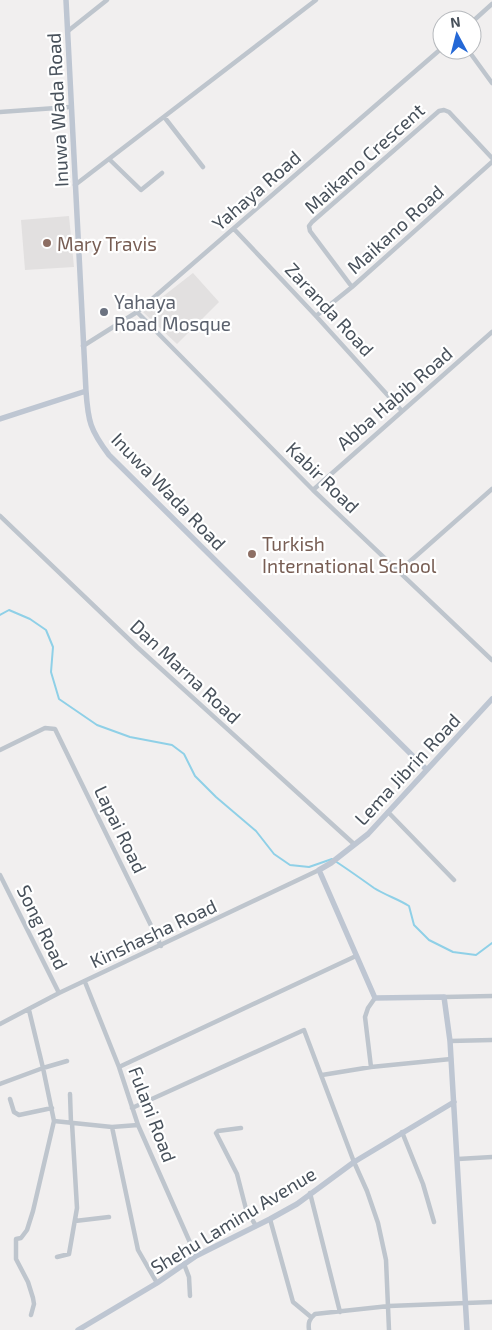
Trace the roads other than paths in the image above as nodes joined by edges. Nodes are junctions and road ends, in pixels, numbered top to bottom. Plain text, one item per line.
1 (66, 0) edge
2 (107, 0) edge
3 (316, 0) edge
4 (492, 4) edge
5 (482, 13) edge
6 (68, 31) junction
7 (432, 57) edge
8 (476, 60) edge
9 (492, 82) edge
10 (70, 106) junction
11 (0, 112) edge
12 (165, 118) junction
13 (492, 158) edge
14 (109, 159) junction
15 (492, 162) edge
16 (204, 167) dead end
17 (162, 173) dead end
18 (75, 186) junction
19 (234, 228) junction
20 (352, 287) junction
21 (137, 312) junction
22 (316, 316) junction
23 (492, 332) edge
24 (83, 346) junction
25 (188, 367) dead end
26 (86, 391) junction
27 (402, 411) junction
28 (0, 419) edge
29 (492, 489) edge
30 (313, 490) junction
31 (0, 516) edge
32 (399, 571) junction
33 (492, 660) edge
34 (492, 699) edge
35 (0, 750) edge
36 (426, 770) junction
37 (388, 812) junction
38 (354, 844) junction
39 (319, 870) junction
40 (0, 874) edge
41 (454, 880) dead end
42 (162, 946) junction
43 (356, 956) junction
44 (85, 982) junction
45 (59, 994) junction
46 (492, 996) edge
47 (444, 997) junction
48 (374, 998) junction
49 (29, 1010) junction
50 (0, 1024) edge
51 (492, 1040) edge
52 (450, 1041) junction
53 (452, 1059) junction
54 (67, 1061) dead end
55 (119, 1067) junction
56 (371, 1067) junction
57 (44, 1068) junction
58 (322, 1075) junction
59 (0, 1084) edge
60 (70, 1094) dead end
61 (10, 1099) dead end
62 (454, 1102) junction
63 (52, 1108) junction
64 (132, 1108) junction
65 (54, 1121) junction
66 (72, 1123) junction
67 (138, 1125) junction
68 (112, 1127) junction
69 (241, 1128) dead end
70 (402, 1132) junction
71 (492, 1157) edge
72 (458, 1159) junction
73 (354, 1162) junction
74 (310, 1193) junction
75 (109, 1217) dead end
76 (270, 1219) junction
77 (75, 1221) junction
78 (434, 1222) dead end
79 (256, 1226) junction
80 (196, 1256) junction
81 (57, 1257) dead end
82 (184, 1264) junction
83 (156, 1283) junction
84 (190, 1296) dead end
85 (466, 1302) junction
86 (492, 1302) edge
87 (389, 1306) junction
88 (340, 1312) junction
89 (31, 1315) dead end
90 (311, 1318) junction
91 (87, 1324) junction
92 (78, 1330) edge
93 (90, 1330) edge
94 (309, 1330) edge
95 (389, 1330) edge
96 (467, 1330) edge

1 - 6 street, Inuwa Wada Road
2 - 6 street
3 - 12 street
4 - 5 street
6 - 10 street, Inuwa Wada Road
7 - 19 street, Yahaya Road
8 - 9 street
10 - 11 street
10 - 18 street, Inuwa Wada Road
12 - 14 street
12 - 16 street
13 - 20 street, Maikano Crescent
14 - 17 street
14 - 18 street
15 - 20 street, Maikano Road
18 - 24 street, Inuwa Wada Road
19 - 21 street, Yahaya Road
19 - 22 street, Zaranda Road
20 - 22 street, Maikano Road
21 - 24 street, Yahaya Road
21 - 30 street, Kabir Road
22 - 27 street, Zaranda Road
23 - 27 street, Abba Habib Road
24 - 26 street, Inuwa Wada Road
25 - 30 street
26 - 28 street
26 - 36 street, Inuwa Wada Road
27 - 30 street, Abba Habib Road
29 - 32 street
30 - 32 street, Kabir Road
31 - 38 street, Dan Marna Road
32 - 33 street, Kabir Road
34 - 36 street, Lema Jibrin Road
35 - 42 street, Lapai Road
36 - 37 street, Lema Jibrin Road
37 - 38 street, Lema Jibrin Road
37 - 41 street
38 - 39 street, Lema Jibrin Road
39 - 42 street, Kinshasha Road
39 - 43 street
40 - 45 street, Song Road
42 - 44 street, Kinshasha Road
43 - 48 street
43 - 55 street
44 - 45 street, Kinshasha Road
44 - 55 street, Fulani Road
45 - 49 street, Kinshasha Road
46 - 47 street
47 - 48 street
47 - 52 street
48 - 56 street
49 - 50 street, Kinshasha Road
49 - 57 street
51 - 52 street
52 - 53 street
53 - 56 street
53 - 62 street
54 - 57 street
55 - 64 street, Fulani Road
56 - 58 street
57 - 59 street
57 - 63 street
58 - 64 street
58 - 73 street
60 - 66 street
61 - 63 street
62 - 70 street, Shehu Laminu Avenue
62 - 72 street
63 - 65 street
64 - 67 street, Fulani Road
65 - 66 street
65 - 89 street
66 - 68 street
66 - 77 street
67 - 68 street
67 - 80 street, Fulani Road
68 - 83 street
69 - 79 street
70 - 73 street, Shehu Laminu Avenue
70 - 78 street
71 - 72 street
72 - 85 street
73 - 74 street, Shehu Laminu Avenue
73 - 87 street
74 - 76 street, Shehu Laminu Avenue
74 - 88 street
75 - 77 street
76 - 79 street, Shehu Laminu Avenue
76 - 90 street
77 - 81 street
79 - 80 street, Shehu Laminu Avenue
80 - 82 street, Shehu Laminu Avenue
82 - 83 street, Shehu Laminu Avenue
82 - 84 street
83 - 91 street, Shehu Laminu Avenue
85 - 86 street
85 - 87 street
85 - 96 street
87 - 88 street
87 - 95 street
88 - 90 street
90 - 94 street
91 - 92 street, Shehu Laminu Avenue
91 - 93 street

